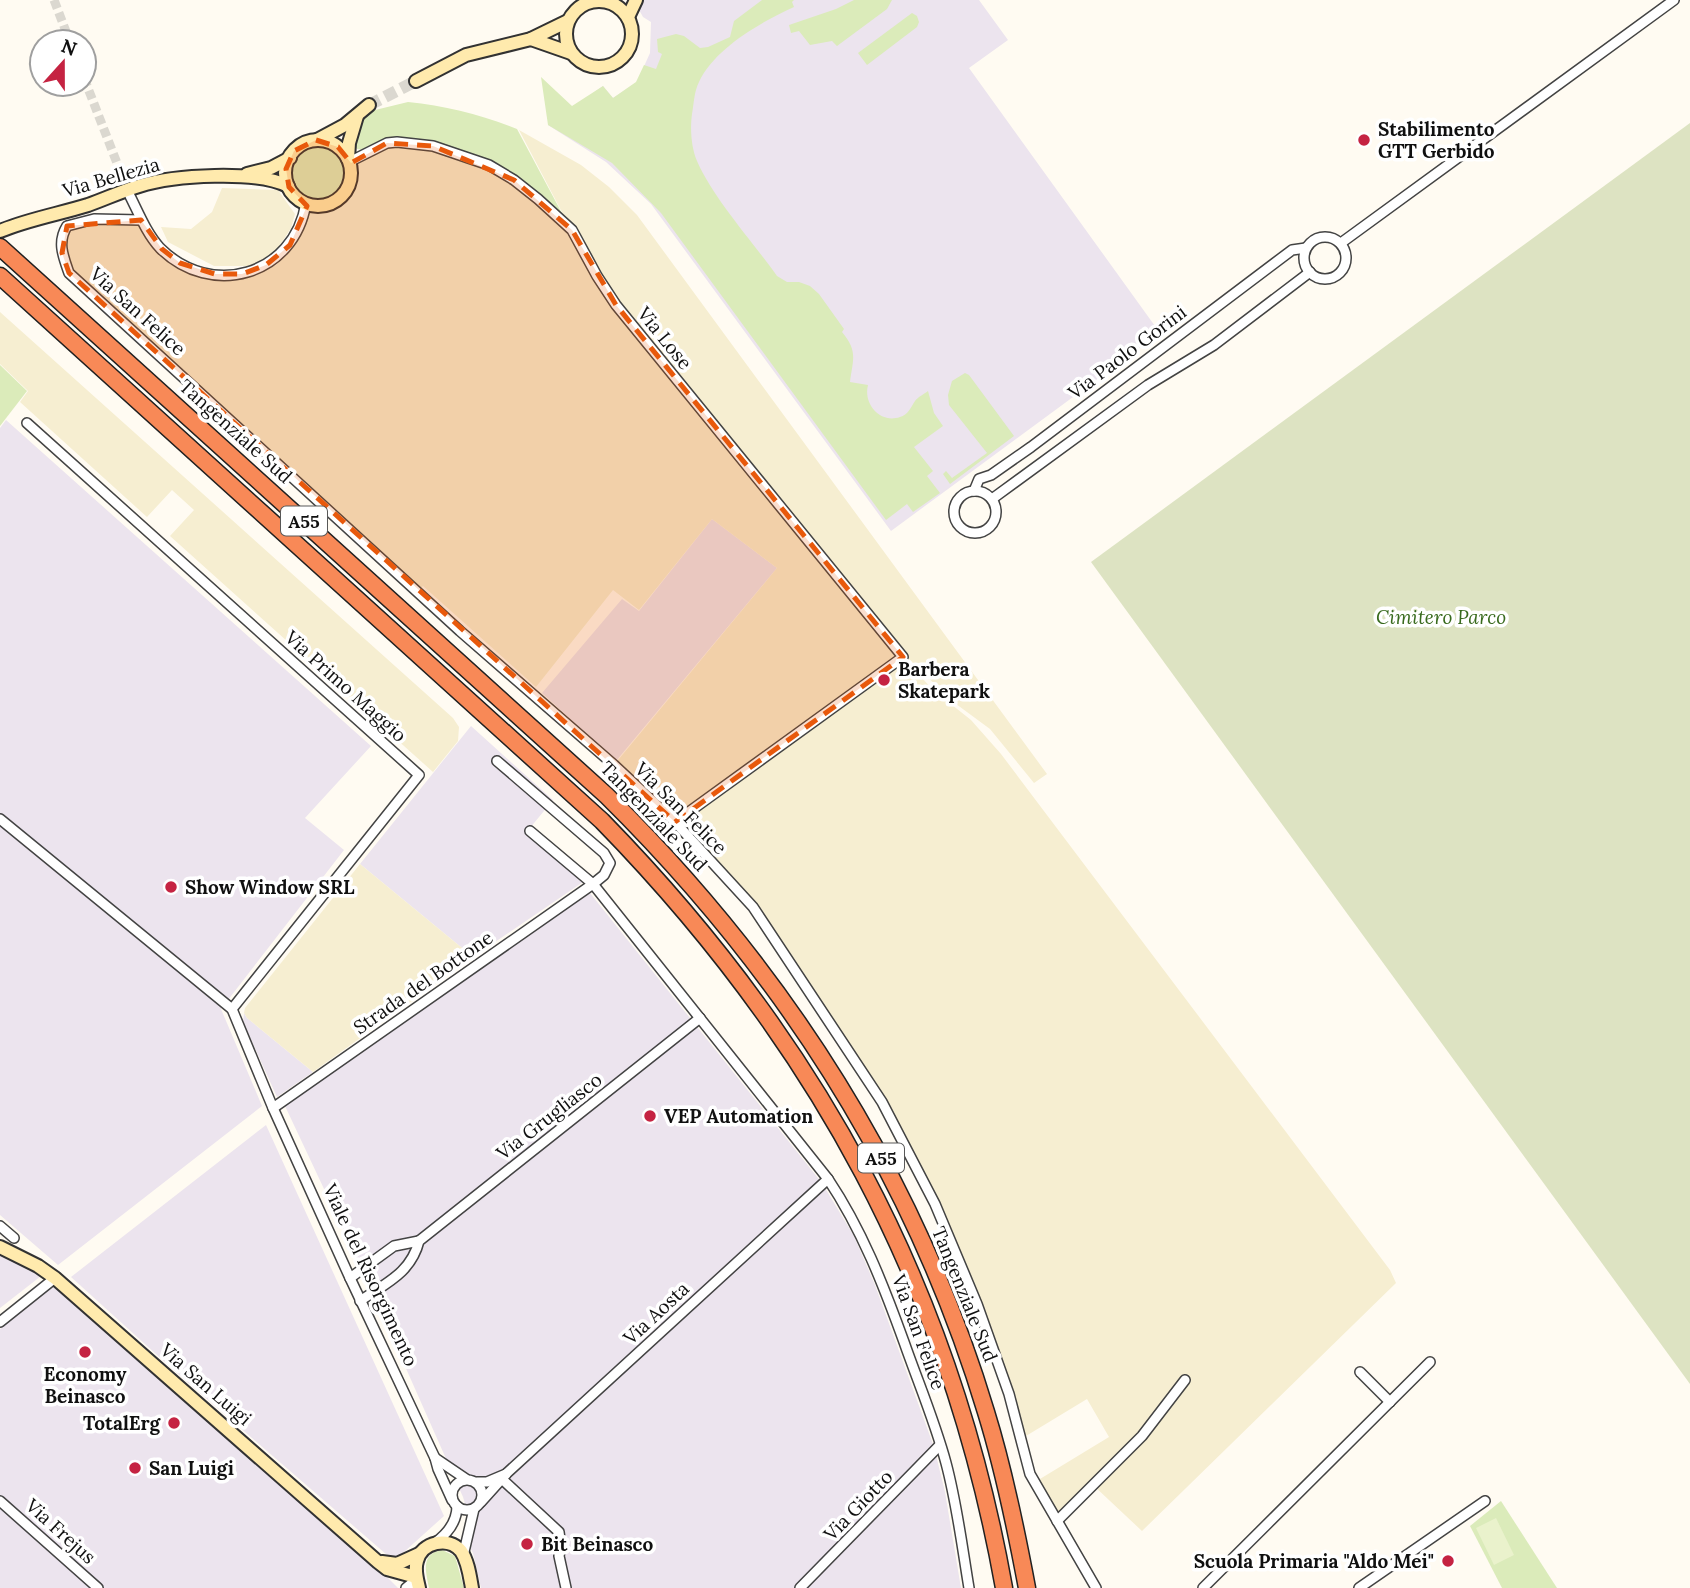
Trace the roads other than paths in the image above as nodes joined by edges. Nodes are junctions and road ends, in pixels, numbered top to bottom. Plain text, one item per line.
1 (636, 0) edge
2 (1674, 0) edge
3 (610, 1) edge
4 (628, 17) junction
5 (568, 21) junction
6 (531, 38) junction
7 (571, 53) junction
8 (416, 81) tunnel mouth
9 (369, 105) tunnel mouth
10 (358, 116) junction
11 (316, 140) junction
12 (290, 158) junction
13 (349, 161) junction
14 (236, 177) junction
15 (288, 186) junction
16 (130, 197) tunnel mouth
17 (306, 203) junction
18 (141, 220) junction
19 (5, 229) edge
20 (1340, 243) junction
21 (0, 247) edge
22 (1306, 248) junction
23 (1310, 272) junction
24 (0, 276) edge
25 (27, 423) dead end
26 (974, 491) junction
27 (992, 499) junction
28 (497, 761) dead end
29 (0, 819) edge
30 (675, 822) junction
31 (530, 831) dead end
32 (593, 884) junction
33 (232, 1009) junction
34 (700, 1018) junction
35 (273, 1108) junction
36 (828, 1179) junction
37 (0, 1226) edge
38 (14, 1238) dead end
39 (419, 1241) junction
40 (0, 1247) edge
41 (55, 1278) junction
42 (350, 1278) junction
43 (360, 1301) junction
44 (0, 1322) edge
45 (1430, 1362) dead end
46 (1360, 1372) dead end
47 (1185, 1380) dead end
48 (1390, 1402) junction
49 (940, 1445) junction
50 (435, 1458) junction
51 (505, 1476) junction
52 (466, 1479) junction
53 (477, 1482) junction
54 (0, 1501) edge
55 (1485, 1501) dead end
56 (455, 1503) junction
57 (477, 1505) junction
58 (1057, 1521) junction
59 (433, 1544) junction
60 (419, 1554) junction
61 (463, 1556) junction
62 (378, 1562) junction
63 (414, 1583) edge
64 (1364, 1587) edge
65 (98, 1588) edge
66 (472, 1588) edge
67 (566, 1588) edge
68 (800, 1588) edge
69 (969, 1588) edge
70 (1004, 1588) edge
71 (1027, 1588) edge
72 (1096, 1588) edge
73 (1203, 1588) edge

1 - 4 street
2 - 20 street
3 - 4 street
3 - 5 street
4 - 7 street
5 - 6 street
5 - 7 street
6 - 7 street
6 - 8 street
9 - 10 street, Via Bellezia
10 - 11 street, Via Bellezia
10 - 13 street, Via Bellezia
11 - 12 street, Via Bellezia
11 - 13 street
12 - 14 street, Via Bellezia
12 - 15 street
13 - 17 street, Via Bellezia
13 - 30 street, Via Lose
14 - 15 street, Via Bellezia
14 - 19 street, Via Bellezia
15 - 17 street
16 - 18 street
17 - 18 street
18 - 30 street, Via San Felice
20 - 22 street, Via Paolo Gorini
20 - 23 street
21 - 71 highway, Tangenziale Sud / A55
22 - 23 street
22 - 26 street, Via Paolo Gorini
23 - 27 street, Via Paolo Gorini
24 - 70 highway, A55
25 - 33 street, Via Primo Maggio
26 - 27 street
26 - 27 street
28 - 32 street, Strada del Bottone
29 - 33 street
30 - 58 street, Via San Felice
31 - 32 street
32 - 34 street, Via San Felice
32 - 35 street, Strada del Bottone
33 - 35 street
34 - 36 street, Via San Felice
34 - 39 street, Via Grugliasco
35 - 42 street, Viale del Risorgimento
36 - 49 street, Via San Felice
36 - 51 street, Via Aosta
37 - 38 street
39 - 42 street, Via Grugliasco
39 - 43 street, Via Grugliasco
40 - 41 street, Via San Luigi
41 - 44 street
41 - 62 street, Via San Luigi
42 - 43 street, Viale del Risorgimento
43 - 50 street, Viale del Risorgimento
45 - 48 street
46 - 48 street
47 - 58 street
48 - 73 street
49 - 68 street, Via Giotto
49 - 69 street, Via San Felice
50 - 52 street
50 - 56 street, Viale del Risorgimento
51 - 53 street, Via Aosta
51 - 57 street, Via Aosta
51 - 67 street
52 - 53 street
52 - 56 street
53 - 57 street
54 - 65 street, Via Frejus
55 - 64 street
56 - 57 street
56 - 59 street
57 - 61 street
58 - 72 street, Via San Felice
59 - 60 street
59 - 61 street
60 - 62 street
60 - 63 street
61 - 66 street
62 - 63 street, Via San Luigi

